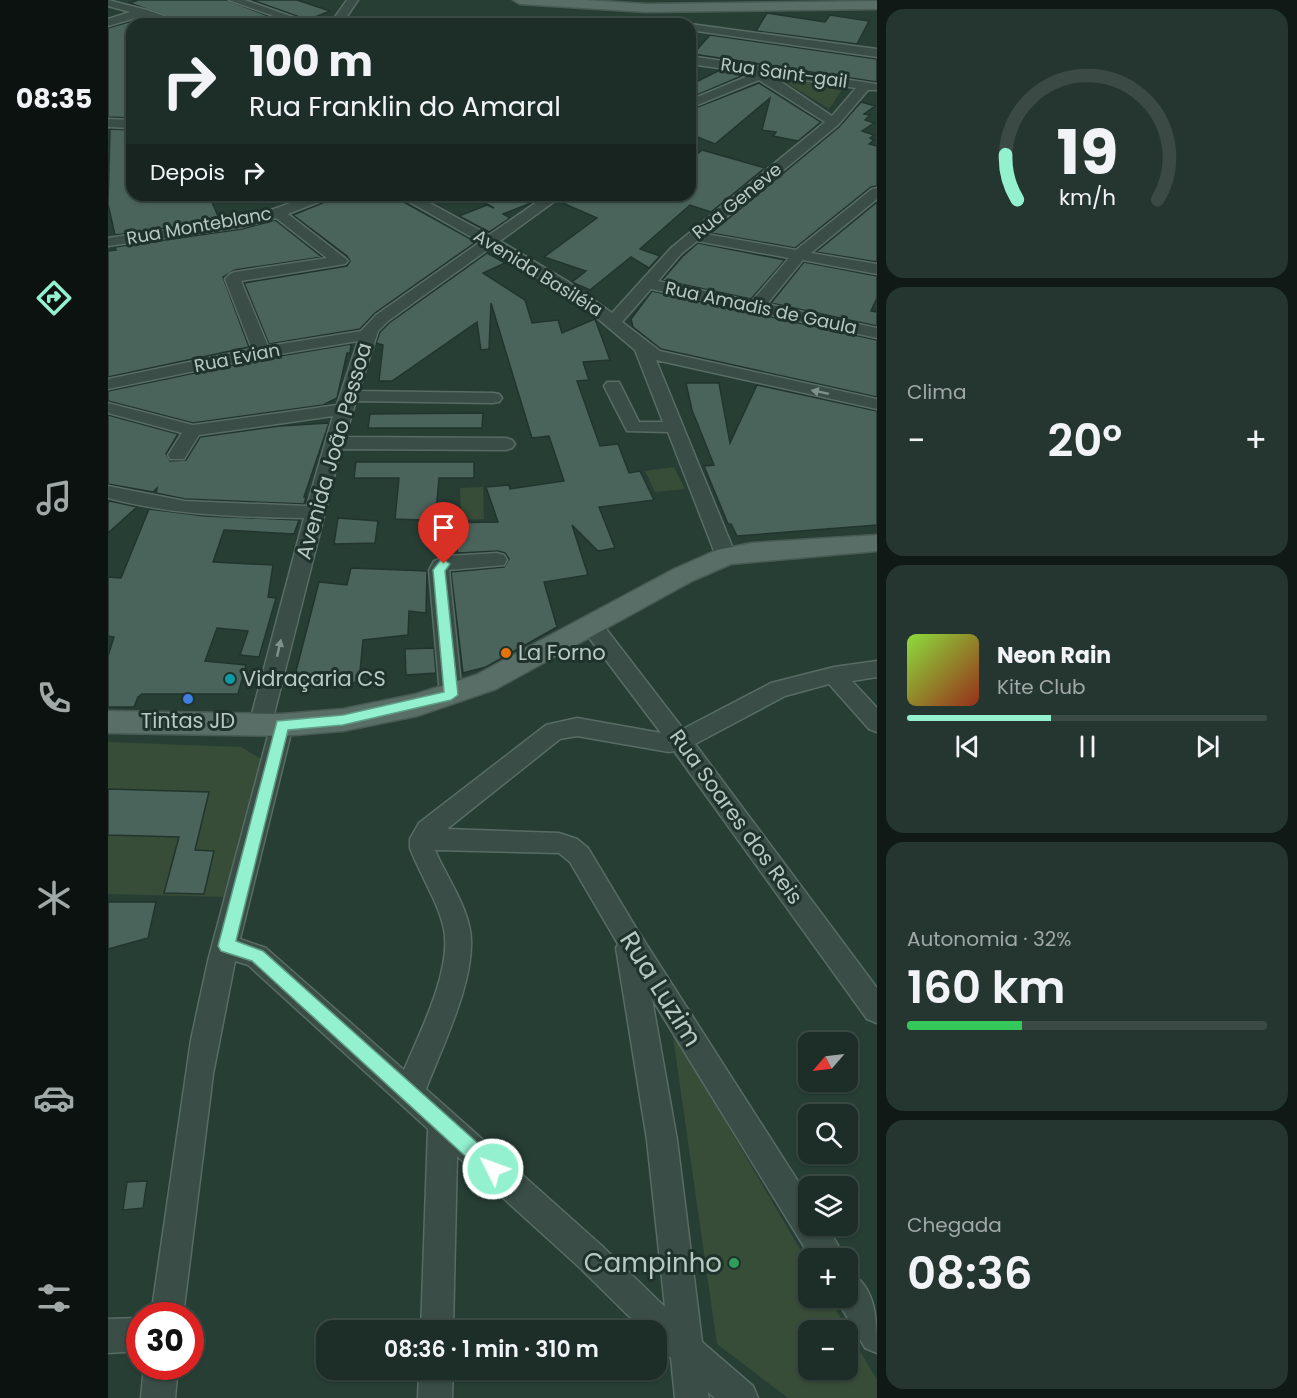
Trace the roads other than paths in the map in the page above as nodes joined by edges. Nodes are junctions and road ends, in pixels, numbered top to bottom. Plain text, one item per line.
1 (234, 0) edge
2 (353, 0) edge
3 (520, 0) edge
4 (108, 2) edge
5 (877, 5) edge
6 (143, 12) junction
7 (162, 18) edge
8 (289, 18) edge
9 (340, 18) edge
10 (108, 23) edge
11 (696, 28) edge
12 (877, 53) edge
13 (696, 61) edge
14 (766, 73) junction
15 (871, 86) edge
16 (696, 93) edge
17 (711, 95) junction
18 (696, 101) edge
19 (833, 122) junction
20 (108, 123) edge
21 (126, 124) edge
22 (877, 192) edge
23 (309, 201) edge
24 (415, 201) edge
25 (547, 201) edge
26 (854, 211) junction
27 (278, 213) junction
28 (877, 215) edge
29 (693, 236) junction
30 (489, 241) junction
31 (108, 242) edge
32 (799, 255) junction
33 (877, 269) edge
34 (646, 283) junction
35 (756, 307) junction
36 (614, 321) junction
37 (877, 333) edge
38 (367, 335) junction
39 (643, 348) junction
40 (262, 352) junction
41 (108, 384) edge
42 (613, 386) dead end
43 (493, 398) dead end
44 (346, 402) junction
45 (877, 404) edge
46 (108, 408) edge
47 (673, 426) junction
48 (193, 430) junction
49 (333, 443) junction
50 (506, 444) dead end
51 (177, 455) dead end
52 (108, 492) edge
53 (315, 512) junction
54 (877, 543) edge
55 (726, 556) junction
56 (497, 560) dead end
57 (592, 626) junction
58 (877, 669) edge
59 (834, 675) junction
60 (451, 695) junction
61 (108, 722) edge
62 (877, 723) edge
63 (271, 725) junction
64 (680, 741) junction
65 (422, 839) junction
66 (627, 936) junction
67 (226, 946) junction
68 (877, 1010) edge
69 (410, 1092) junction
70 (442, 1123) junction
71 (823, 1248) edge
72 (168, 1302) edge
73 (858, 1305) edge
74 (437, 1320) edge
75 (126, 1335) edge
76 (108, 1336) edge
77 (877, 1336) edge
78 (685, 1349) junction
79 (160, 1380) edge
80 (436, 1380) edge
81 (158, 1398) edge
82 (435, 1398) edge
83 (693, 1398) edge
84 (741, 1398) edge

1 - 8 street
2 - 9 street
3 - 5 main road
4 - 6 street
6 - 7 street
6 - 10 street
11 - 12 street
13 - 14 street, Rua Saint-gail
14 - 15 street, Rua Saint-gail
14 - 17 street
14 - 19 street
15 - 19 street, Rua Geneve
16 - 17 street
17 - 18 street
19 - 29 street, Rua Geneve
20 - 21 street
22 - 26 street
23 - 27 street, Rua Monteblanc
24 - 30 street, Avenida Basiléia
25 - 30 street, Avenida João Pessoa
26 - 28 street
26 - 32 street
27 - 31 street, Rua Monteblanc
27 - 40 street
29 - 32 street
29 - 34 street, Rua Geneve
30 - 36 street, Avenida Basiléia
30 - 38 street, Avenida João Pessoa
32 - 33 street
32 - 35 street
34 - 35 street, Rua Amadis de Gaula
34 - 36 street, Rua Geneve
35 - 37 street, Rua Amadis de Gaula
36 - 39 street, Avenida Basiléia
38 - 40 street, Rua Evian
38 - 44 street, Avenida João Pessoa
45 -> 39 street, Avenida Basiléia
39 - 47 street
40 - 41 street, Rua Evian
42 - 47 street
43 - 44 street
44 - 48 street
44 - 49 street, Avenida João Pessoa
46 - 48 street
47 - 55 street
48 - 51 street
49 - 50 street
49 - 53 street, Avenida João Pessoa
52 - 53 street
63 -> 53 street, Avenida João Pessoa
54 - 55 main road
55 - 57 main road
56 - 60 street
57 - 60 main road
57 - 64 street, Rua Soares dos Reis
58 - 59 street
59 - 62 street
59 - 64 street
60 - 63 main road
61 - 63 main road
63 - 67 street, Avenida João Pessoa
64 - 65 street
64 - 68 street, Rua Soares dos Reis
65 - 66 street, Rua Luzim
65 - 69 street
66 - 71 street, Rua Luzim
66 - 78 street
67 - 69 street
67 - 72 street, Avenida João Pessoa
69 - 70 street
70 - 74 street
70 - 78 street
73 - 77 street
75 - 76 street
78 - 83 street
78 - 84 street
79 - 81 street
80 - 82 street

